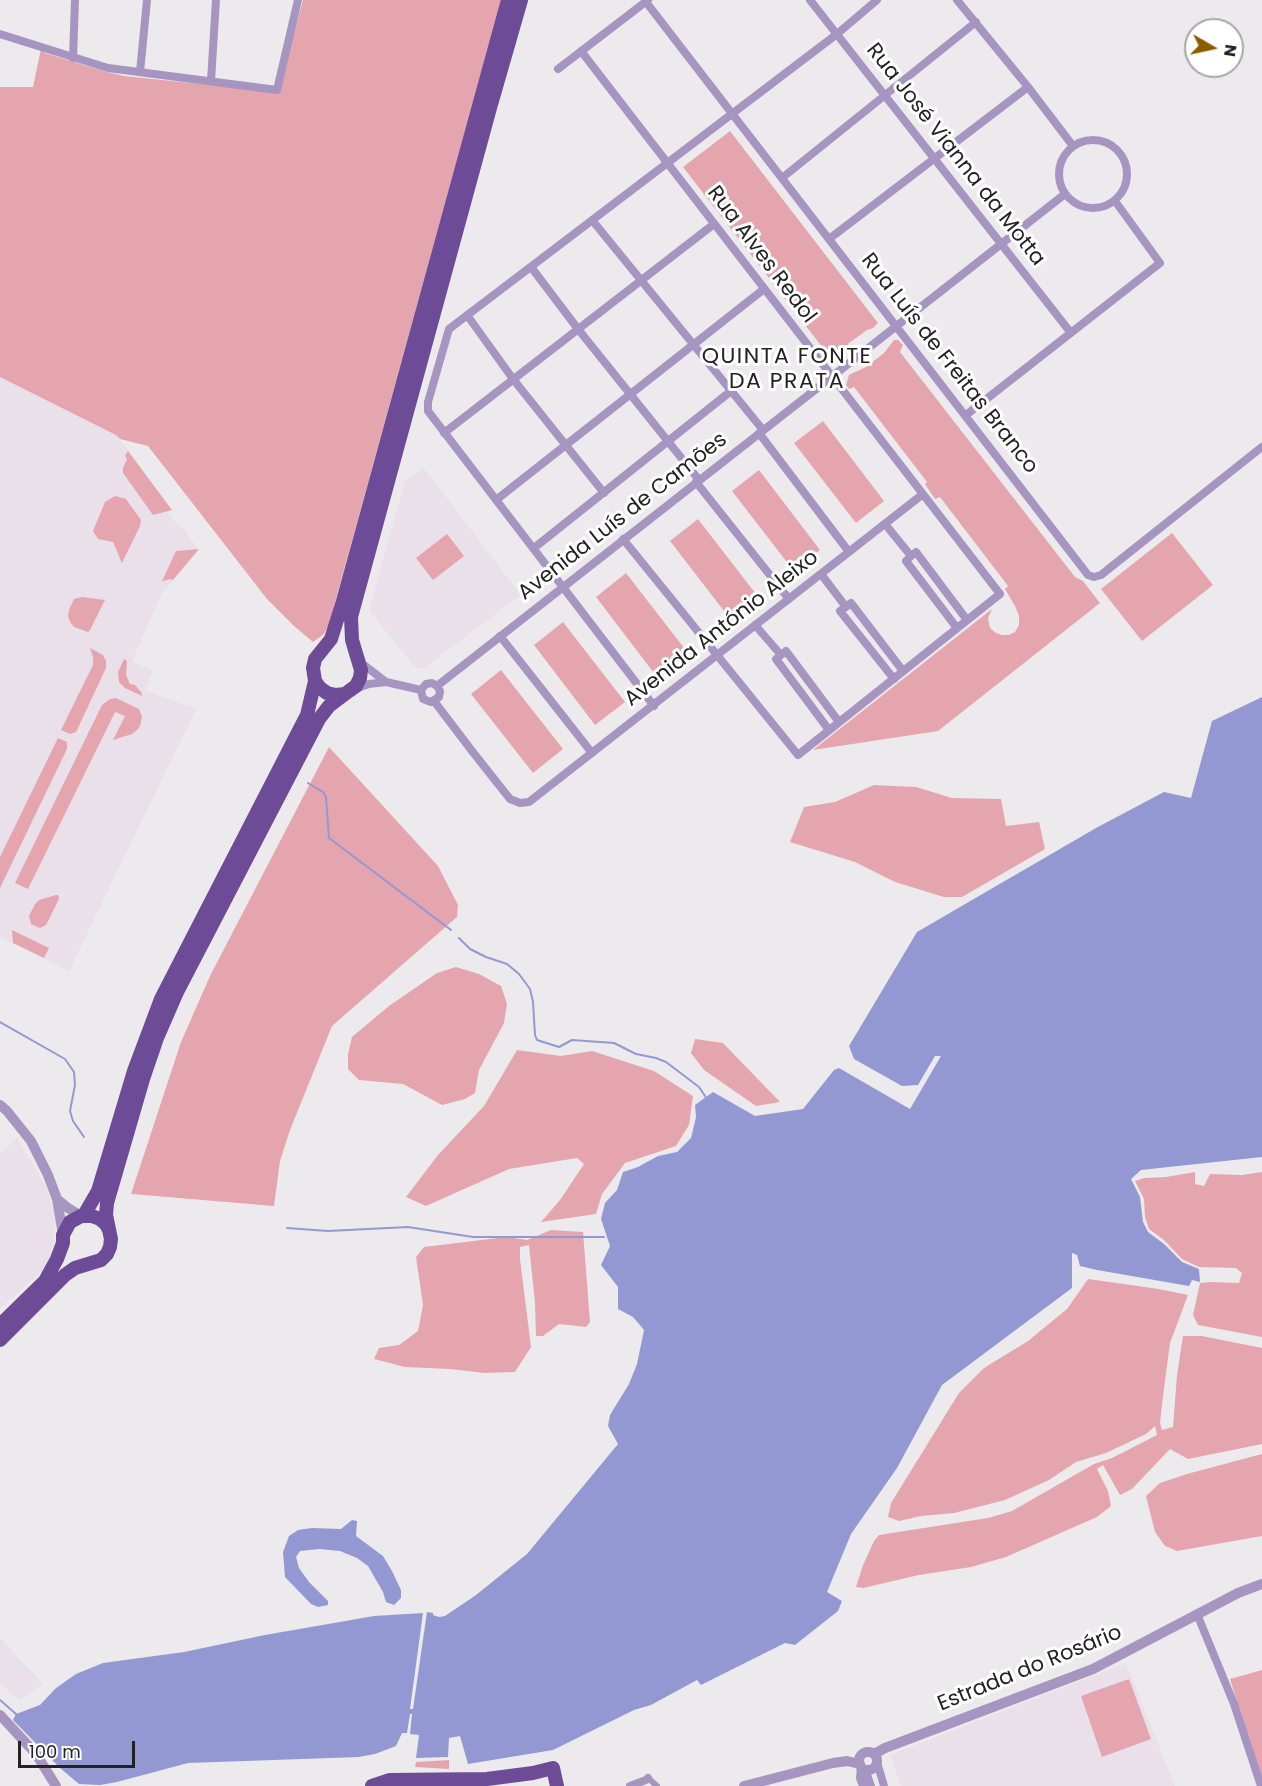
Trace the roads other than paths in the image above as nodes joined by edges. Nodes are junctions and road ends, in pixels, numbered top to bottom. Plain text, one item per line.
1 (75, 0) edge
2 (147, 0) edge
3 (216, 0) edge
4 (298, 0) edge
5 (508, 0) edge
6 (521, 0) edge
7 (810, 0) edge
8 (877, 0) edge
9 (957, 0) edge
10 (647, 1) edge
11 (976, 22) junction
12 (0, 34) edge
13 (837, 34) junction
14 (581, 51) junction
15 (73, 58) junction
16 (558, 69) dead end
17 (140, 72) junction
18 (211, 81) junction
19 (1028, 87) junction
20 (885, 96) junction
21 (731, 115) junction
22 (1073, 146) junction
23 (935, 158) junction
24 (668, 162) junction
25 (782, 178) junction
26 (1065, 194) junction
27 (1115, 201) junction
28 (592, 220) junction
29 (714, 224) junction
30 (829, 239) junction
31 (1002, 243) junction
32 (531, 267) junction
33 (640, 281) junction
34 (764, 289) junction
35 (467, 315) junction
36 (897, 325) junction
37 (578, 329) junction
38 (1071, 333) junction
39 (693, 344) junction
40 (831, 376) junction
41 (513, 379) junction
42 (731, 391) junction
43 (629, 394) junction
44 (966, 415) junction
45 (761, 432) junction
46 (444, 434) junction
47 (668, 442) junction
48 (566, 445) junction
49 (1262, 447) edge
50 (698, 481) junction
51 (604, 493) junction
52 (923, 494) junction
53 (496, 500) junction
54 (885, 524) junction
55 (623, 539) junction
56 (534, 548) junction
57 (849, 552) junction
58 (911, 556) junction
59 (821, 574) junction
60 (562, 587) junction
61 (789, 599) junction
62 (846, 607) junction
63 (967, 620) junction
64 (755, 625) junction
65 (957, 628) junction
66 (500, 636) junction
67 (323, 651) junction
68 (718, 654) junction
69 (781, 655) junction
70 (358, 659) junction
71 (903, 671) junction
72 (894, 679) junction
73 (315, 681) junction
74 (386, 682) junction
75 (437, 686) junction
76 (421, 690) junction
77 (347, 692) junction
78 (434, 701) junction
79 (654, 706) junction
80 (839, 722) junction
81 (829, 730) junction
82 (592, 753) junction
83 (0, 1105) edge
84 (57, 1199) junction
85 (83, 1216) junction
86 (110, 1231) junction
87 (63, 1239) junction
88 (85, 1264) junction
89 (0, 1325) edge
90 (0, 1340) edge
91 (1262, 1584) edge
92 (1197, 1614) junction
93 (0, 1715) edge
94 (876, 1758) junction
95 (862, 1766) junction
96 (648, 1778) joint
97 (486, 1779) junction
98 (403, 1782) edge
99 (452, 1783) edge
100 (381, 1785) edge
101 (885, 1785) edge
102 (56, 1786) edge
103 (469, 1786) edge
104 (557, 1786) edge
105 (632, 1786) edge
106 (657, 1786) edge
107 (744, 1786) edge
108 (863, 1786) edge
109 (871, 1786) edge
110 (1260, 1786) edge

1 - 15 street
2 - 17 street
3 - 18 street
4 - 18 street
5 - 67 main road
6 - 70 main road
7 - 13 street, Rua José Vianna da Motta
8 - 13 street
9 - 11 street
10 - 14 street
10 - 21 street, Rua Luís de Freitas Branco
11 - 19 street
11 - 20 street
12 - 15 street
13 - 20 street, Rua José Vianna da Motta
13 - 21 street
14 - 16 street
14 - 24 street, Rua Alves Redol
15 - 17 street
17 - 18 street
19 - 22 street
19 - 23 street
20 - 23 street, Rua José Vianna da Motta
20 - 25 street
21 - 24 street
21 - 25 street, Rua Luís de Freitas Branco
22 - 26 street
22 - 27 street
23 - 30 street
23 - 31 street, Rua José Vianna da Motta
24 - 28 street
24 - 29 street, Rua Alves Redol
25 - 30 street, Rua Luís de Freitas Branco
26 - 27 street
26 - 31 street, Avenida Luís de Camões
27 - 38 street
28 - 32 street
28 - 33 street
29 - 33 street
29 - 34 street, Rua Alves Redol
30 - 36 street, Rua Luís de Freitas Branco
31 - 36 street, Avenida Luís de Camões
31 - 38 street, Rua José Vianna da Motta
32 - 35 street
32 - 37 street
33 - 37 street
33 - 39 street
34 - 39 street
34 - 40 street, Rua Alves Redol
35 - 41 street
35 - 46 street
36 - 40 street, Avenida Luís de Camões
36 - 44 street, Rua Luís de Freitas Branco
37 - 41 street
37 - 43 street
38 - 44 street
39 - 42 street
39 - 43 street
40 - 45 street, Avenida Luís de Camões
40 - 52 street, Rua Alves Redol
41 - 46 street
41 - 48 street
42 - 45 street
42 - 47 street
43 - 47 street
43 - 48 street
44 - 49 street, Rua Luís de Freitas Branco
45 - 50 street, Avenida Luís de Camões
45 - 57 street
46 - 53 street
47 - 50 street
47 - 51 street
48 - 51 street
48 - 53 street
50 - 55 street, Avenida Luís de Camões
50 - 61 street
51 - 56 street
52 - 54 street, Avenida António Aleixo
52 - 63 street, Rua Alves Redol
53 - 56 street
54 - 57 street, Avenida António Aleixo
54 - 58 street
55 - 60 street, Avenida Luís de Camões
55 - 68 street
56 - 60 street
57 - 59 street, Avenida António Aleixo
58 - 63 street
58 - 65 street
59 - 61 street, Avenida António Aleixo
59 - 62 street
60 - 66 street, Avenida Luís de Camões
60 - 79 street
61 - 64 street, Avenida António Aleixo
62 - 71 street
62 - 72 street
63 - 65 street
64 - 68 street, Avenida António Aleixo
64 - 69 street
65 - 71 street
66 - 75 street, Avenida Luís de Camões
66 - 82 street
67 - 70 main road
67 - 73 main road
68 - 79 street, Avenida António Aleixo
68 - 81 street
69 - 80 street
69 - 81 street
70 - 74 street
70 - 77 main road
71 - 72 street
72 - 80 street
73 - 77 main road
73 - 85 main road
74 - 76 street
74 - 77 street
75 - 76 street
75 - 78 street
76 - 78 street
77 - 86 main road
78 - 82 street, Avenida António Aleixo
79 - 82 street, Avenida António Aleixo
80 - 81 street
83 - 84 street
84 - 85 street
84 - 87 street
85 - 86 main road
85 - 87 main road
86 - 88 main road
87 - 88 main road
87 - 89 main road
88 - 90 main road
91 - 92 street, Estrada do Rosário
92 - 94 street, Estrada do Rosário
92 - 110 street
93 - 102 street
94 - 95 street, Estrada do Rosário
94 - 101 street
95 - 107 street
95 - 108 street
95 - 109 street
96 - 105 street
96 - 106 street
97 - 99 main road
97 - 103 main road
97 - 104 main road
98 - 99 main road
98 - 100 main road

